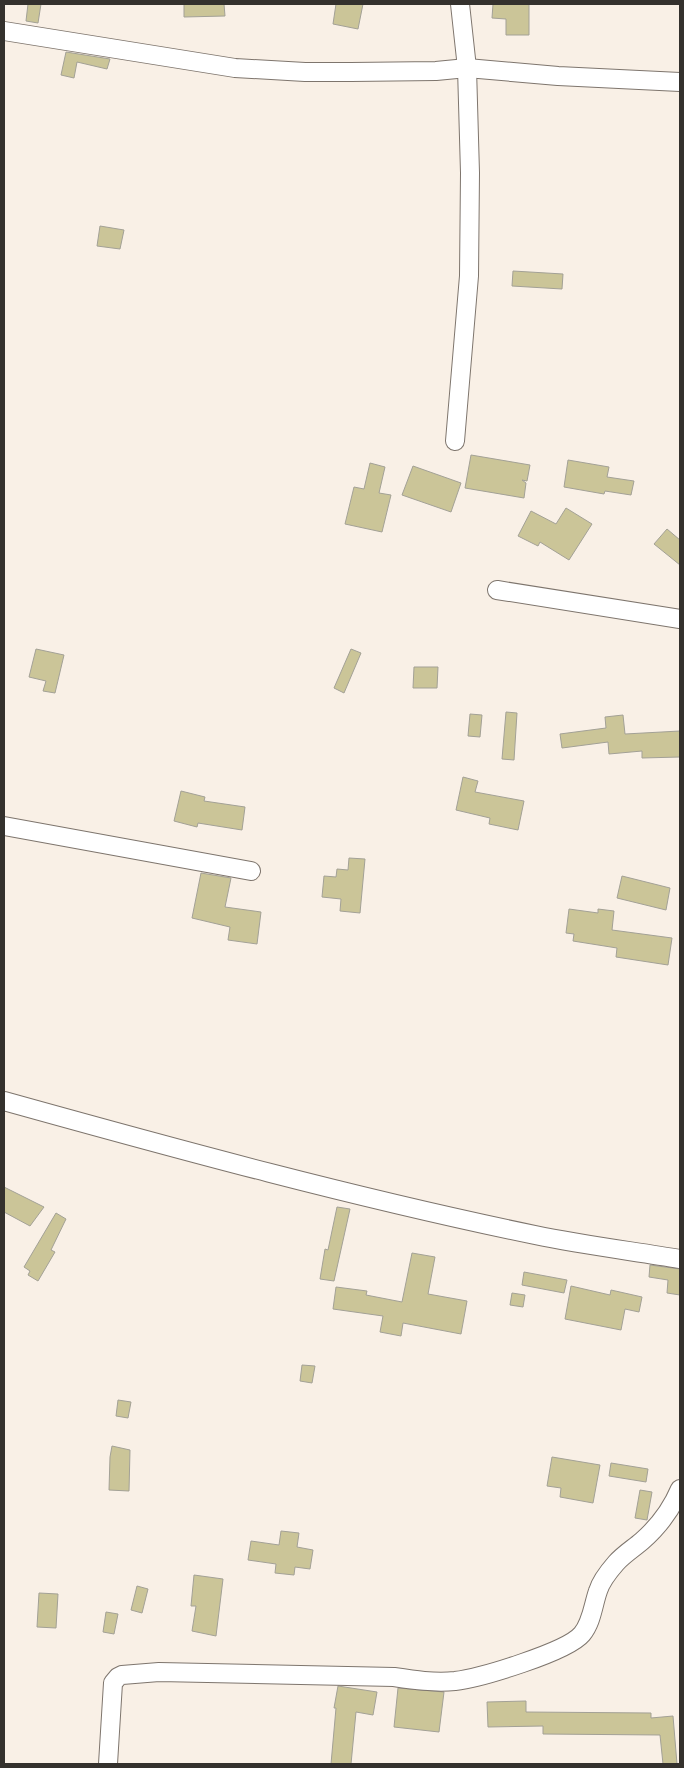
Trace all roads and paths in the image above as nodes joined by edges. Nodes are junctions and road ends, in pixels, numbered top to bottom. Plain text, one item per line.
1 (460, 4) edge
2 (4, 31) edge
3 (467, 68) junction
4 (680, 82) edge
5 (454, 441) dead end
6 (497, 590) dead end
7 (680, 619) edge
8 (4, 826) edge
9 (251, 871) dead end
10 (4, 1101) edge
11 (680, 1259) edge
12 (680, 1489) edge
13 (108, 1764) edge

1 - 3 street
2 - 3 street
3 - 4 street
3 - 5 street
6 - 7 street
8 - 9 street
10 - 11 street
12 - 13 street

